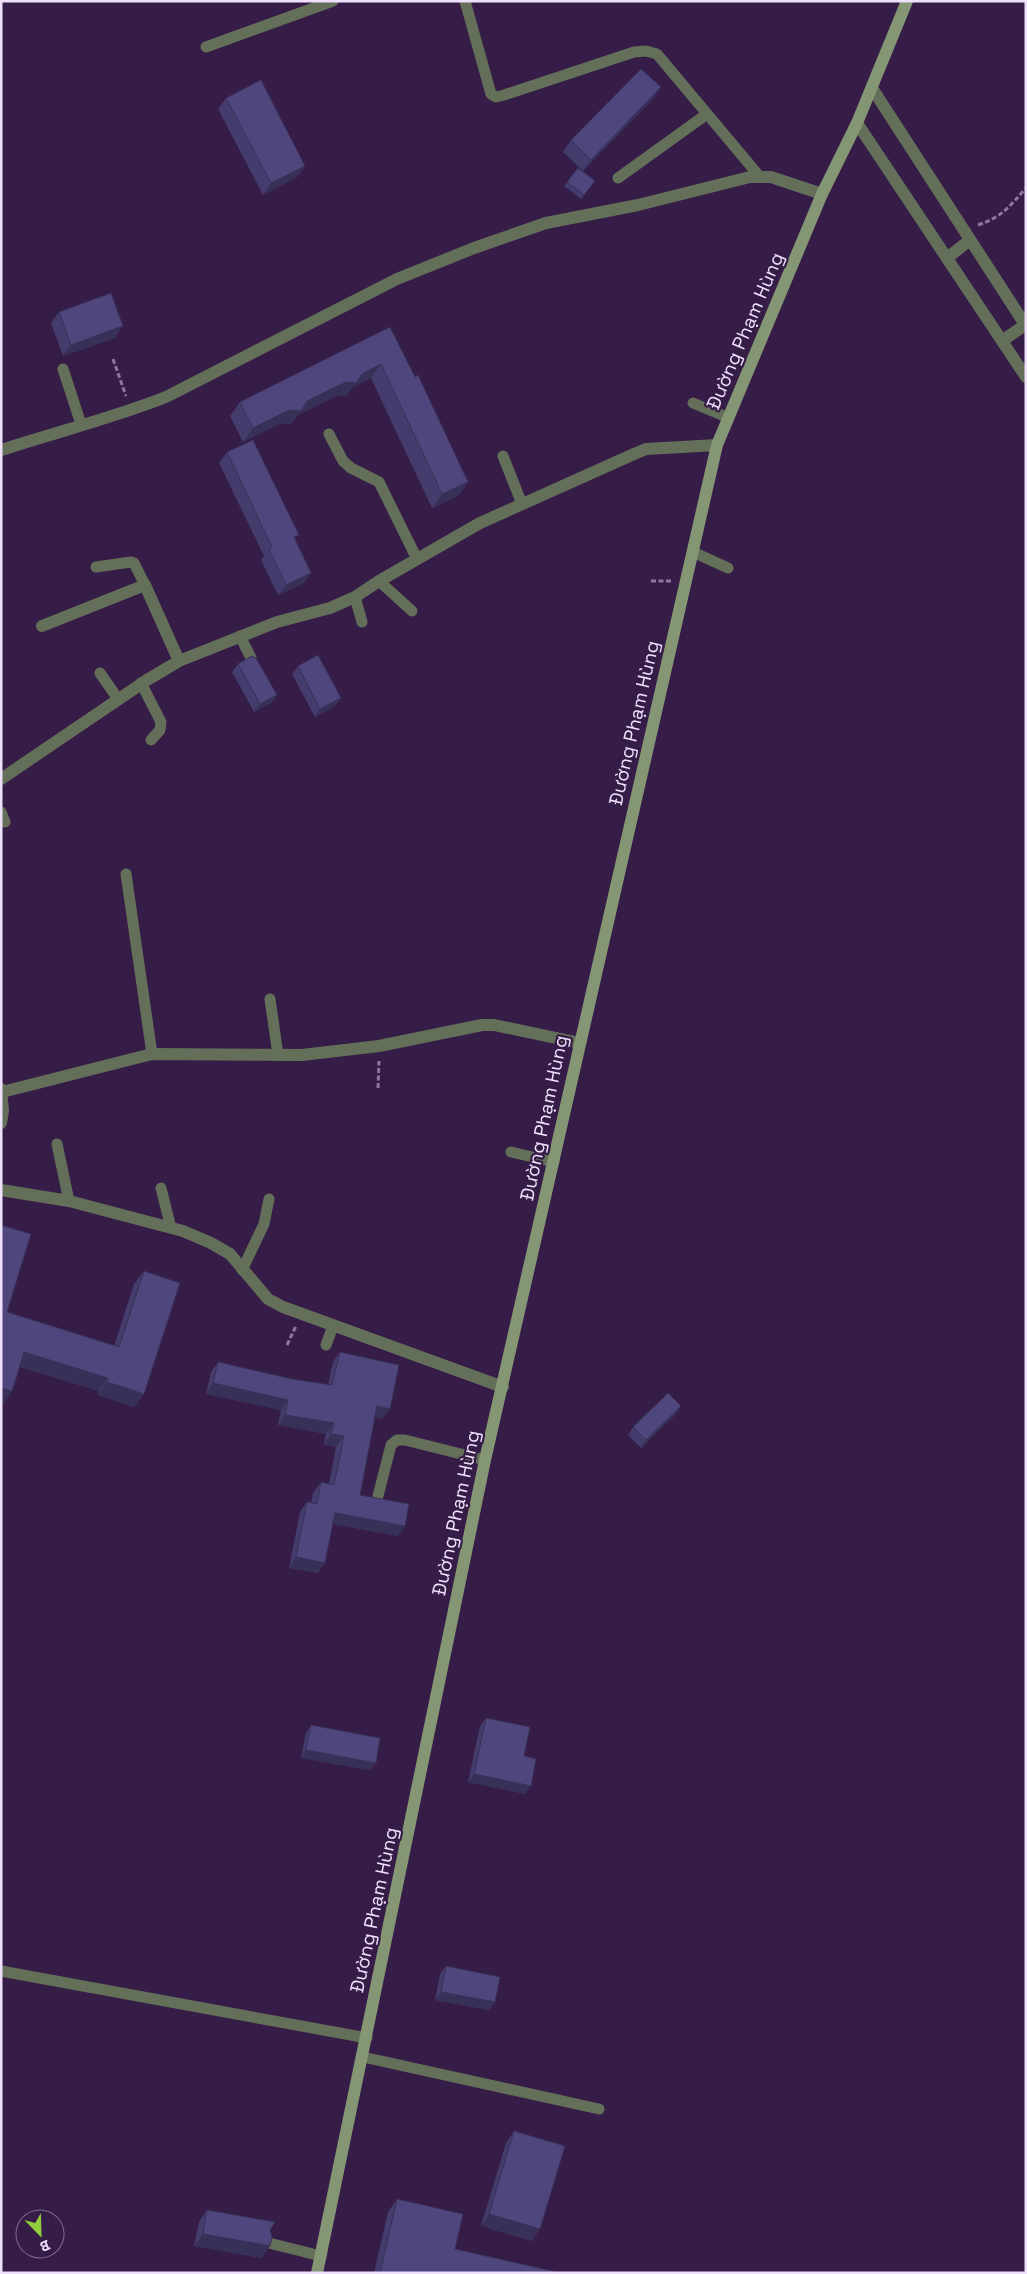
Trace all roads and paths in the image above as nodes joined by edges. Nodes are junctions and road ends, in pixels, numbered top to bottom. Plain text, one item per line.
1 (333, 1) edge
2 (465, 1) edge
3 (907, 1) edge
4 (206, 47) dead end
5 (872, 88) junction
6 (707, 114) junction
7 (856, 122) junction
8 (760, 177) junction
9 (618, 178) dead end
10 (1026, 188) edge
11 (822, 194) junction
12 (967, 235) junction
13 (946, 258) junction
14 (1025, 326) edge
15 (1002, 342) junction
16 (113, 359) dead end
17 (63, 369) dead end
18 (1026, 377) edge
19 (693, 403) dead end
20 (131, 411) junction
21 (728, 418) junction
22 (81, 424) junction
23 (329, 434) dead end
24 (717, 445) junction
25 (1, 450) edge
26 (503, 456) dead end
27 (522, 504) junction
28 (693, 552) junction
29 (417, 559) junction
30 (96, 567) dead end
31 (728, 568) dead end
32 (379, 581) junction
33 (144, 585) junction
34 (355, 597) junction
35 (412, 611) dead end
36 (362, 622) dead end
37 (42, 626) dead end
38 (240, 636) junction
39 (251, 658) edge
40 (179, 661) junction
41 (100, 673) dead end
42 (141, 684) junction
43 (118, 699) junction
44 (151, 740) dead end
45 (1, 780) edge
46 (126, 874) dead end
47 (270, 1000) dead end
48 (580, 1043) junction
49 (379, 1046) junction
50 (152, 1054) junction
51 (278, 1055) junction
52 (378, 1088) dead end
53 (2, 1091) edge
54 (1, 1123) edge
55 (57, 1144) dead end
56 (512, 1152) dead end
57 (554, 1162) junction
58 (161, 1188) dead end
59 (1, 1190) edge
60 (269, 1199) dead end
61 (69, 1201) junction
62 (172, 1228) junction
63 (242, 1270) junction
64 (333, 1326) junction
65 (326, 1345) dead end
66 (503, 1387) junction
67 (486, 1460) junction
68 (378, 1496) edge
69 (1, 1971) edge
70 (367, 2038) junction
71 (363, 2057) junction
72 (600, 2109) dead end
73 (268, 2244) edge
74 (321, 2256) junction
75 (317, 2273) edge

1 - 4 lane
2 - 6 lane
3 - 5 main road, Đường Phạm Hùng
5 - 7 main road, Đường Phạm Hùng
5 - 12 street
6 - 8 lane
6 - 9 lane
7 - 11 main road, Đường Phạm Hùng
7 - 13 street
8 - 11 street
8 - 20 street
10 - 12 path
11 - 21 main road, Đường Phạm Hùng
12 - 13 street
12 - 14 street
13 - 15 street
14 - 15 street
15 - 18 street
16 - 20 path
17 - 22 lane
19 - 21 lane
20 - 22 street
21 - 24 main road, Đường Phạm Hùng
22 - 25 street
23 - 29 lane
24 - 27 street
24 - 28 main road, Đường Phạm Hùng
26 - 27 lane
27 - 29 street
28 - 31 lane
28 - 48 main road, Đường Phạm Hùng
29 - 32 street
30 - 33 lane
32 - 34 street
32 - 35 lane
33 - 37 street
33 - 40 street
34 - 36 lane
34 - 38 street
38 - 39 lane
38 - 40 street
40 - 42 street
41 - 43 lane
42 - 43 street
42 - 44 lane
43 - 45 street
46 - 50 lane
47 - 51 lane
48 - 49 street
48 - 57 main road, Đường Phạm Hùng
49 - 51 street
49 - 52 path
50 - 51 street
50 - 53 street
53 - 54 street
55 - 61 lane
56 - 57 lane
57 - 66 main road, Đường Phạm Hùng
58 - 62 lane
59 - 61 street
60 - 63 lane
61 - 62 street
62 - 63 street
63 - 64 street
64 - 65 lane
64 - 66 street
66 - 67 main road, Đường Phạm Hùng
67 - 68 lane
67 - 70 main road, Đường Phạm Hùng
69 - 70 lane
70 - 71 main road, Đường Phạm Hùng
71 - 72 lane
71 - 74 main road, Đường Phạm Hùng
73 - 74 lane
74 - 75 main road, Đường Phạm Hùng

